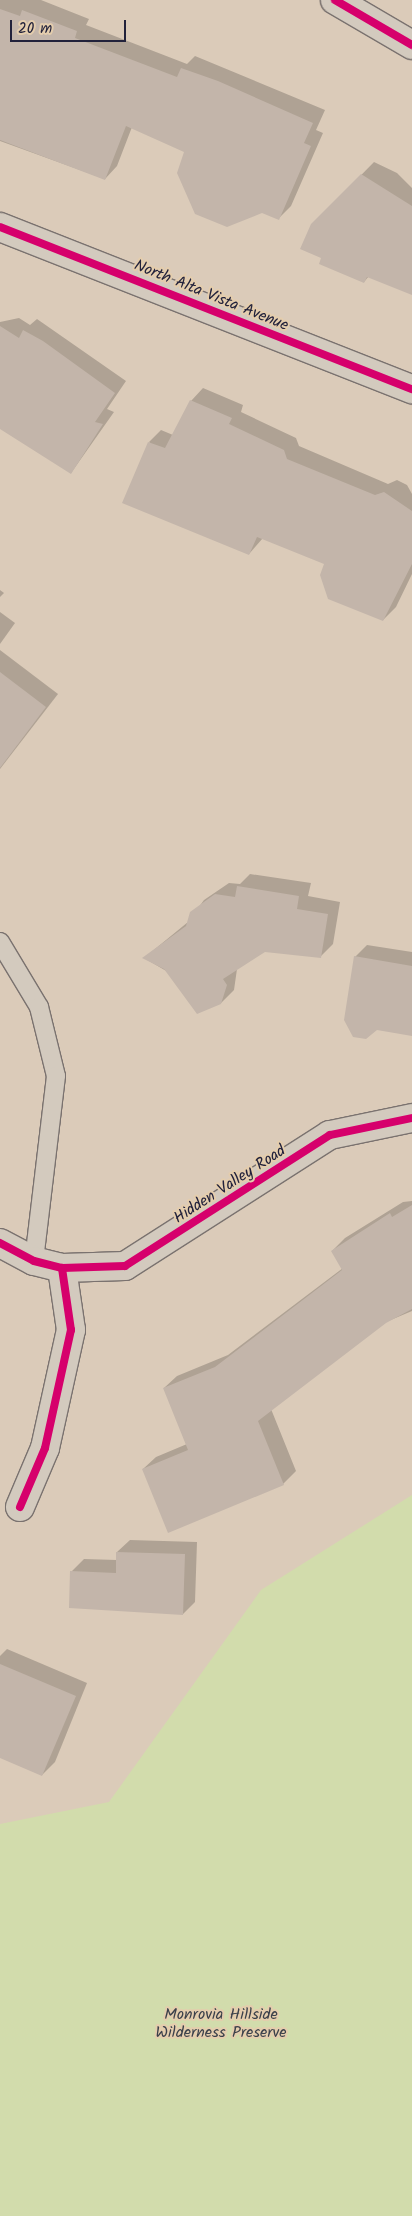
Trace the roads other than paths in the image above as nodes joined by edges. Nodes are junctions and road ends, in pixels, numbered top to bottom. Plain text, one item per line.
1 (335, 0) edge
2 (412, 45) edge
3 (0, 227) edge
4 (412, 389) edge
5 (0, 942) edge
6 (412, 1118) edge
7 (0, 1244) edge
8 (34, 1261) junction
9 (62, 1268) junction
10 (20, 1507) dead end

1 - 2 street
3 - 4 street, North Alta Vista Avenue
5 - 8 lane
6 - 9 street, Hidden Valley Road
7 - 8 street, Hidden Valley Road
8 - 9 street, Hidden Valley Road
9 - 10 street

